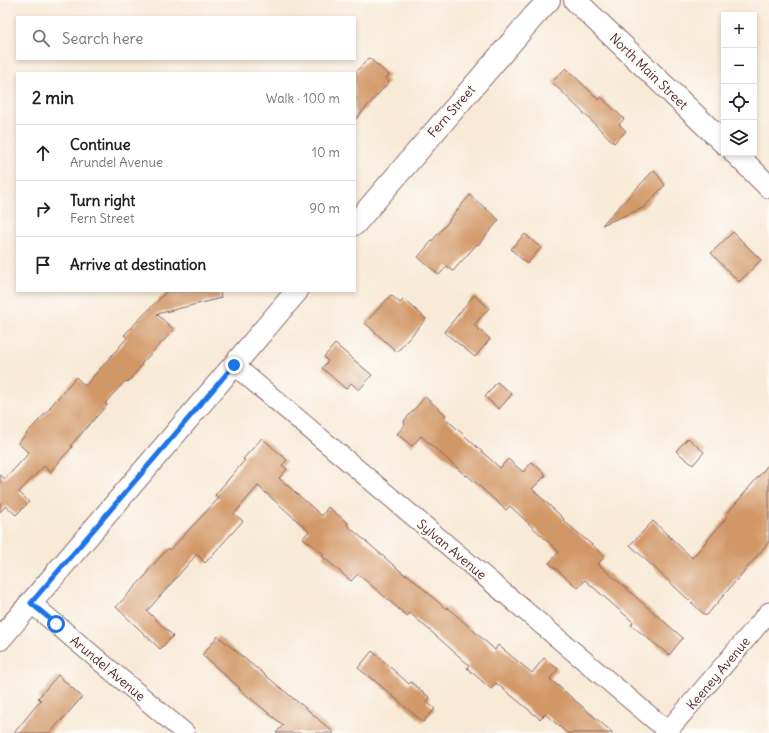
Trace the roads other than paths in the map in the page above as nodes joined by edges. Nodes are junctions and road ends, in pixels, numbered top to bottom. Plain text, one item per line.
1 (549, 0) edge
2 (575, 0) edge
3 (721, 140) edge
4 (738, 156) edge
5 (769, 187) edge
6 (356, 223) edge
7 (296, 292) edge
8 (234, 365) junction
9 (31, 603) junction
10 (769, 612) edge
11 (0, 639) edge
12 (668, 732) edge
13 (185, 733) edge

1 - 6 street, Fern Street
2 - 3 street, North Main Street
4 - 5 street
7 - 8 street
8 - 9 street
8 - 12 street, Sylvan Avenue
9 - 11 street
9 - 13 street, Arundel Avenue
10 - 12 street, Keeney Avenue

